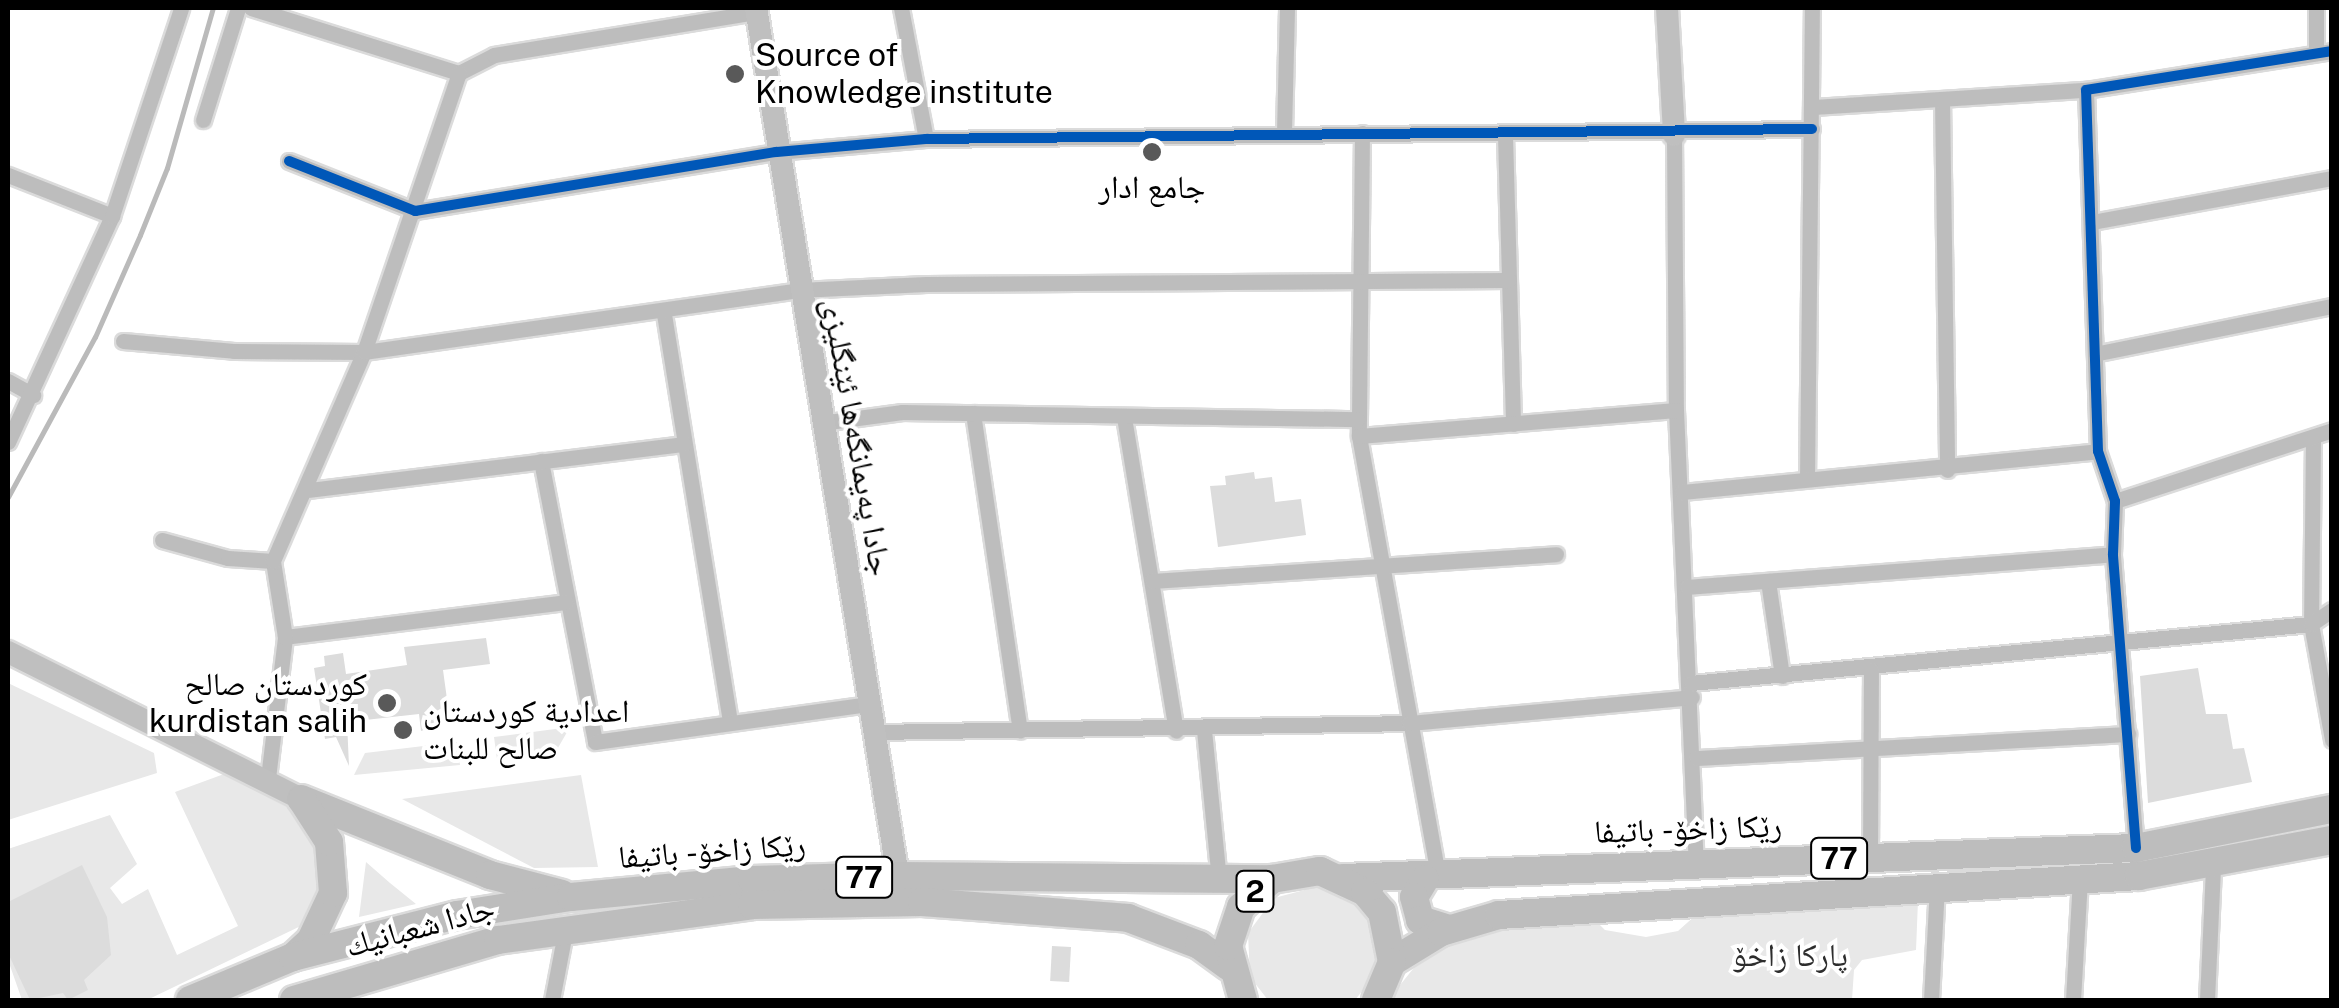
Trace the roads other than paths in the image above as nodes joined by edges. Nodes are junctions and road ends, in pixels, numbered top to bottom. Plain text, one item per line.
1 (180, 8) edge
2 (238, 8) edge
3 (251, 8) edge
4 (901, 8) edge
5 (1287, 8) edge
6 (1667, 8) edge
7 (1812, 8) edge
8 (2316, 8) edge
9 (756, 10) edge
10 (2324, 52) edge
11 (458, 73) junction
12 (2086, 90) junction
13 (1942, 98) junction
14 (1813, 107) junction
15 (203, 120) dead end
16 (1812, 130) junction
17 (1284, 132) junction
18 (1362, 133) junction
19 (1505, 134) junction
20 (1674, 135) junction
21 (926, 139) junction
22 (776, 152) junction
23 (289, 161) dead end
24 (8, 175) edge
25 (2332, 178) edge
26 (414, 211) junction
27 (112, 216) junction
28 (2092, 222) junction
29 (1362, 276) junction
30 (1509, 280) junction
31 (799, 290) junction
32 (2332, 306) edge
33 (664, 314) junction
34 (123, 341) dead end
35 (364, 352) junction
36 (2099, 353) junction
37 (8, 381) edge
38 (32, 396) junction
39 (1676, 410) junction
40 (974, 413) junction
41 (1124, 417) junction
42 (821, 423) junction
43 (1513, 424) junction
44 (1358, 428) junction
45 (2332, 430) edge
46 (2313, 437) junction
47 (8, 442) edge
48 (683, 444) junction
49 (2098, 451) junction
50 (541, 460) junction
51 (1948, 470) junction
52 (1808, 479) junction
53 (308, 490) junction
54 (1682, 492) junction
55 (2115, 500) junction
56 (162, 540) dead end
57 (1556, 554) dead end
58 (2112, 554) junction
59 (273, 560) junction
60 (1379, 563) junction
61 (1152, 581) junction
62 (1768, 582) junction
63 (1687, 587) junction
64 (566, 602) junction
65 (2332, 610) edge
66 (2312, 624) junction
67 (285, 638) junction
68 (2121, 645) junction
69 (8, 652) edge
70 (1872, 670) junction
71 (1782, 676) junction
72 (1691, 690) junction
73 (2327, 700) edge
74 (869, 704) junction
75 (730, 723) junction
76 (1409, 723) junction
77 (1204, 730) junction
78 (1020, 731) junction
79 (874, 732) junction
80 (1176, 732) junction
81 (2128, 734) junction
82 (2332, 740) edge
83 (1872, 745) junction
84 (1696, 758) junction
85 (268, 778) junction
86 (301, 799) junction
87 (2332, 809) edge
88 (2332, 840) edge
89 (2136, 848) junction
90 (1870, 858) junction
91 (1696, 861) junction
92 (2213, 867) junction
93 (898, 876) junction
94 (1343, 878) junction
95 (1432, 878) junction
96 (1219, 879) junction
97 (2080, 879) junction
98 (1272, 880) junction
99 (1936, 884) junction
100 (571, 897) junction
101 (566, 926) junction
102 (1449, 929) junction
103 (290, 958) junction
104 (1392, 962) junction
105 (1228, 967) junction
106 (190, 1000) edge
107 (294, 1000) edge
108 (552, 1000) edge
109 (1244, 1000) edge
110 (1376, 1000) edge
111 (1931, 1000) edge
112 (2073, 1000) edge
113 (2207, 1000) edge

1 - 27 street
2 - 15 street
3 - 11 street
4 - 21 street
5 - 17 street
6 - 20 street
7 - 14 street
8 - 10 street
9 - 11 street
9 - 22 street, جادا په‌يمانگه‌ها ئێنگليزى
10 - 12 street
11 - 26 street
12 - 13 street
12 - 28 street
13 - 14 street
13 - 51 street
14 - 16 street
16 - 20 street
16 - 52 street
17 - 18 street
17 - 21 street
18 - 19 street
18 - 29 street
19 - 20 street
19 - 30 street
20 - 39 street
21 - 22 street
22 - 26 street
22 - 31 street, جادا په‌يمانگه‌ها ئێنگليزى
23 - 26 street
24 - 27 street
25 - 28 street
26 - 35 street
27 - 38 street
28 - 36 street
29 - 30 street
29 - 31 street
29 - 44 street
30 - 43 street
31 - 33 street
31 - 42 street, جادا په‌يمانگه‌ها ئێنگليزى
32 - 36 street
33 - 35 street
33 - 48 street
34 - 35 street
35 - 53 street
36 - 49 street
37 - 38 street
38 - 47 street
39 - 43 street
39 - 54 street
40 - 41 street
40 - 42 street
40 - 78 street
41 - 44 street
41 - 61 street
42 - 74 street, جادا په‌يمانگه‌ها ئێنگليزى
43 - 44 street
44 - 60 street
45 - 46 street
46 - 55 street
46 - 66 street
48 - 50 street
48 - 75 street
49 - 51 street
49 - 55 street
50 - 53 street
50 - 64 street
51 - 52 street
52 - 54 street
53 - 59 street
54 - 63 street
55 - 58 street
56 - 59 street
57 - 60 street
58 - 62 street
58 - 68 street
59 - 67 street
60 - 61 street
60 - 76 street
61 - 80 street
62 - 63 street
62 - 71 street
63 - 72 street
64 - 67 street
64 - 75 street
65 - 66 street
66 - 68 street
66 - 73 street
67 - 85 street
68 - 70 street
68 - 81 street
69 - 85 street
70 - 71 street
70 - 83 street
71 - 72 street
72 - 76 street
72 - 84 street
73 - 82 street
74 - 75 street
74 - 79 street, جادا په‌يمانگه‌ها ئێنگليزى
76 - 77 street
76 - 95 street
77 - 80 street
77 - 96 street
78 - 79 street
78 - 80 street
79 - 93 street, جادا په‌يمانگه‌ها ئێنگليزى
81 - 83 street
81 - 89 street
83 - 84 street
83 - 90 street
84 - 91 street
85 - 86 street
86 - 100 highway
86 - 103 highway
87 - 89 highway, رێکا زاخۆ - باتیفا / 77
88 - 92 highway, 77
89 - 90 highway, رێکا زاخۆ - باتیفا / 77
90 - 91 highway, رێکا زاخۆ - باتیفا / 77
91 - 95 highway, رێکا زاخۆ - باتیفا / 77
92 - 97 highway, 77
92 - 113 street
93 - 96 highway, رێکا زاخۆ - باتیفا / 77
93 - 100 highway, رێکا زاخۆ - باتیفا / 77
94 - 95 highway, رێکا زاخۆ - باتیفا / 77
94 - 98 highway, 2
94 - 104 highway
95 - 102 highway
96 - 98 highway, رێکا زاخۆ - باتیفا / 77
97 - 99 highway, 77
97 - 112 street
98 - 105 highway, 2
99 - 102 highway, 77
99 - 111 street
100 - 103 highway, رێکا زاخۆ - باتیفا / 77
101 - 105 highway, رێکا زاخۆ - باتیفا / 77
101 - 107 highway, جادا شعبانيك / 77
101 - 108 street
102 - 104 highway, 77
103 - 106 highway, 77
104 - 110 highway
105 - 109 highway

